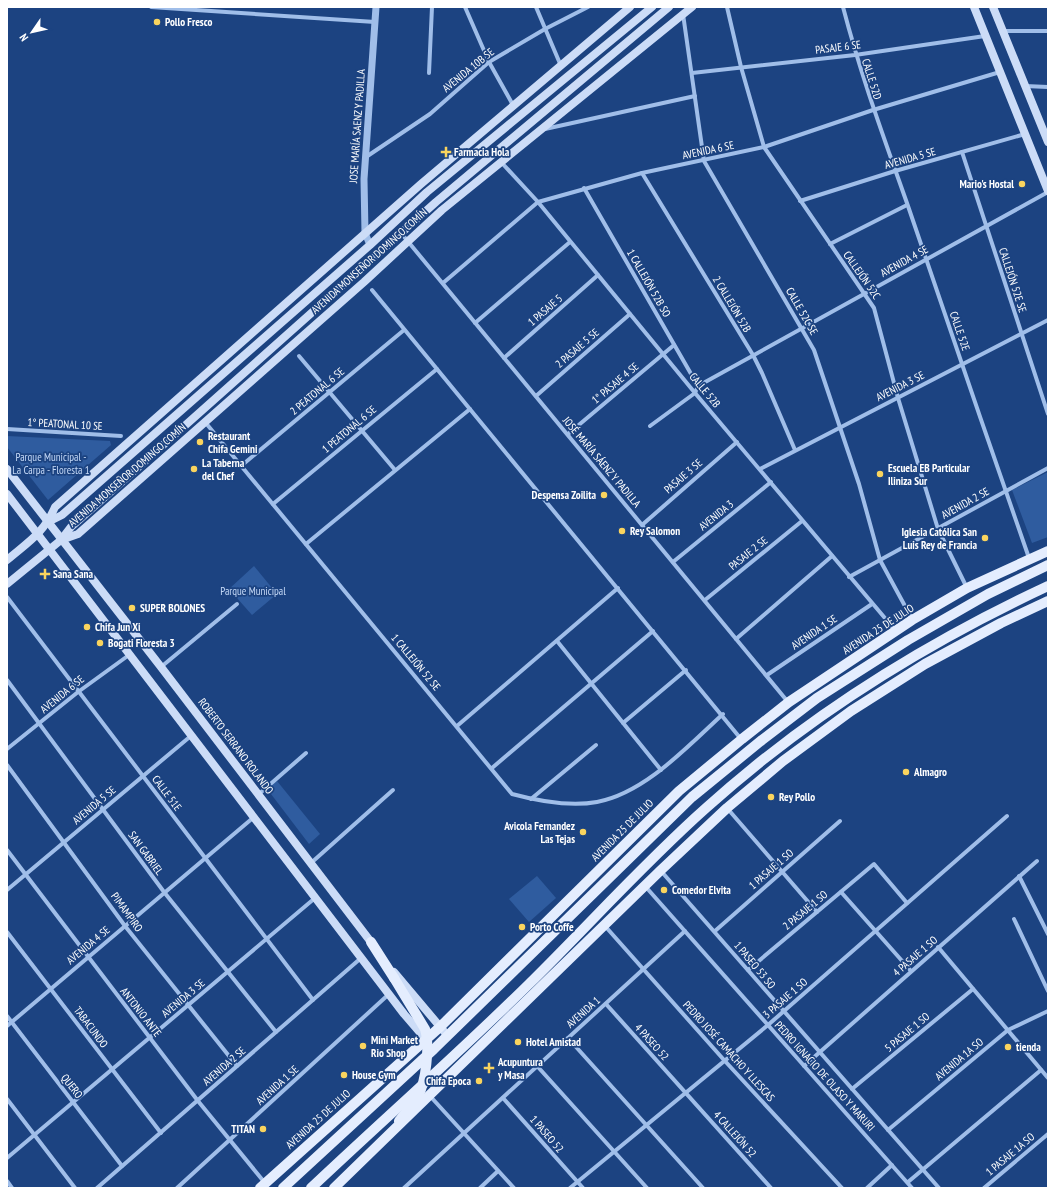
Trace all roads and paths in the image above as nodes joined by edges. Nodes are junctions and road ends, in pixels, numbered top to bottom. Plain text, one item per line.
1 (151, 7) edge
2 (376, 7) edge
3 (432, 7) edge
4 (465, 7) edge
5 (536, 7) edge
6 (588, 7) edge
7 (630, 7) edge
8 (652, 7) edge
9 (670, 7) edge
10 (692, 7) edge
11 (727, 7) edge
12 (843, 7) edge
13 (974, 7) edge
14 (992, 7) edge
15 (683, 13) junction
16 (618, 18) junction
17 (375, 22) junction
18 (627, 28) junction
19 (545, 29) junction
20 (1002, 31) junction
21 (1048, 31) edge
22 (637, 34) junction
23 (985, 36) junction
24 (646, 43) junction
25 (855, 55) junction
26 (489, 62) junction
27 (561, 66) junction
28 (741, 68) junction
29 (1000, 72) junction
30 (429, 73) dead end
31 (692, 73) junction
32 (1025, 86) junction
33 (1048, 86) edge
34 (695, 96) junction
35 (514, 106) junction
36 (873, 110) junction
37 (540, 130) junction
38 (1025, 134) junction
39 (1048, 142) edge
40 (764, 147) junction
41 (962, 152) junction
42 (366, 157) junction
43 (704, 161) junction
44 (501, 162) junction
45 (895, 171) junction
46 (642, 173) junction
47 (584, 188) junction
48 (1048, 191) edge
49 (800, 201) junction
50 (538, 202) junction
51 (907, 205) junction
52 (986, 225) junction
53 (365, 233) junction
54 (401, 233) junction
55 (407, 240) junction
56 (570, 242) junction
57 (830, 244) junction
58 (370, 245) junction
59 (926, 259) junction
60 (598, 275) junction
61 (442, 283) junction
62 (372, 290) dead end
63 (863, 294) junction
64 (630, 314) junction
65 (1048, 320) edge
66 (475, 323) junction
67 (802, 328) junction
68 (404, 330) junction
69 (1021, 334) junction
70 (674, 345) junction
71 (664, 354) junction
72 (299, 356) dead end
73 (753, 356) junction
74 (504, 358) junction
75 (962, 364) junction
76 (437, 369) junction
77 (241, 377) junction
78 (196, 382) junction
79 (248, 384) junction
80 (698, 386) junction
81 (203, 391) junction
82 (330, 392) junction
83 (695, 393) junction
84 (536, 396) junction
85 (898, 398) junction
86 (470, 409) junction
87 (1048, 414) edge
88 (205, 422) junction
89 (650, 426) dead end
90 (840, 427) junction
91 (7, 430) edge
92 (362, 430) junction
93 (568, 434) junction
94 (121, 436) dead end
95 (737, 442) junction
96 (795, 450) junction
97 (241, 466) junction
98 (1048, 468) edge
99 (7, 469) edge
100 (760, 469) junction
101 (395, 470) junction
102 (771, 482) junction
103 (1006, 491) junction
104 (7, 494) edge
105 (273, 504) junction
106 (802, 520) junction
107 (48, 522) junction
108 (642, 524) junction
109 (938, 528) junction
110 (38, 534) junction
111 (61, 540) junction
112 (306, 544) junction
113 (50, 550) junction
114 (1048, 550) edge
115 (832, 556) junction
116 (1029, 558) junction
117 (7, 560) edge
118 (880, 560) junction
119 (673, 562) junction
120 (1048, 565) edge
121 (849, 577) junction
122 (7, 584) edge
123 (1048, 586) edge
124 (618, 588) junction
125 (968, 588) junction
126 (7, 597) edge
127 (705, 600) junction
128 (1048, 602) edge
129 (236, 604) dead end
130 (872, 604) junction
131 (912, 620) junction
132 (653, 631) junction
133 (895, 631) junction
134 (736, 639) junction
135 (557, 641) junction
136 (129, 655) junction
137 (843, 666) junction
138 (161, 667) junction
139 (686, 670) junction
140 (767, 675) junction
141 (7, 680) edge
142 (591, 684) junction
143 (78, 692) junction
144 (817, 698) junction
145 (789, 702) junction
146 (722, 714) junction
147 (623, 723) junction
148 (40, 724) junction
149 (457, 726) junction
150 (192, 735) junction
151 (742, 739) junction
152 (596, 745) dead end
153 (7, 749) edge
154 (306, 753) dead end
155 (7, 765) edge
156 (492, 768) junction
157 (661, 770) junction
158 (143, 776) junction
159 (393, 790) dead end
160 (259, 794) junction
161 (531, 799) junction
162 (727, 808) junction
163 (103, 809) junction
164 (254, 816) junction
165 (1007, 816) dead end
166 (840, 821) dead end
167 (65, 841) junction
168 (7, 850) edge
169 (205, 858) junction
170 (1038, 861) dead end
171 (311, 863) junction
172 (660, 870) junction
173 (782, 872) junction
174 (25, 875) junction
175 (1019, 876) junction
176 (645, 886) junction
177 (7, 890) edge
178 (164, 892) junction
179 (841, 892) junction
180 (316, 897) junction
181 (907, 904) junction
182 (817, 912) junction
183 (1014, 919) dead end
184 (125, 926) junction
185 (604, 926) junction
186 (715, 930) junction
187 (685, 931) junction
188 (7, 932) edge
189 (876, 932) junction
190 (1048, 934) edge
191 (267, 939) junction
192 (371, 942) junction
193 (938, 948) junction
194 (88, 958) junction
195 (362, 958) junction
196 (643, 970) junction
197 (748, 970) junction
198 (911, 971) junction
199 (227, 972) junction
200 (51, 989) junction
201 (973, 989) junction
202 (1048, 991) edge
203 (390, 994) junction
204 (313, 1000) junction
205 (606, 1004) junction
206 (188, 1006) junction
207 (783, 1011) junction
208 (1048, 1011) edge
209 (7, 1016) edge
210 (11, 1022) junction
211 (768, 1025) junction
212 (7, 1026) edge
213 (440, 1027) junction
214 (1008, 1030) junction
215 (276, 1032) junction
216 (447, 1035) junction
217 (150, 1038) junction
218 (568, 1038) junction
219 (426, 1040) junction
220 (434, 1049) junction
221 (819, 1052) junction
222 (724, 1060) junction
223 (237, 1066) junction
224 (538, 1066) junction
225 (804, 1066) junction
226 (112, 1070) junction
227 (1041, 1070) junction
228 (1048, 1078) edge
229 (852, 1089) junction
230 (686, 1092) junction
231 (430, 1096) junction
232 (503, 1098) junction
233 (7, 1099) edge
234 (198, 1101) junction
235 (73, 1102) junction
236 (646, 1124) junction
237 (888, 1130) junction
238 (161, 1133) junction
239 (464, 1134) junction
240 (1048, 1134) edge
241 (34, 1135) junction
242 (230, 1140) junction
243 (381, 1143) junction
244 (615, 1152) junction
245 (7, 1158) edge
246 (892, 1165) junction
247 (122, 1166) junction
248 (498, 1171) junction
249 (924, 1171) junction
250 (7, 1181) edge
251 (577, 1182) junction
252 (908, 1182) junction
253 (262, 1185) edge
254 (12, 1188) edge
255 (75, 1188) edge
256 (98, 1188) edge
257 (177, 1188) edge
258 (283, 1188) edge
259 (311, 1188) edge
260 (334, 1188) edge
261 (404, 1188) edge
262 (480, 1188) edge
263 (514, 1188) edge
264 (570, 1188) edge
265 (583, 1188) edge
266 (647, 1188) edge
267 (703, 1188) edge
268 (772, 1188) edge
269 (842, 1188) edge
270 (867, 1188) edge
271 (912, 1188) edge
272 (938, 1188) edge
273 (984, 1188) edge

1 - 17 street
2 - 17 street, JOSE MARÍA SAENZ Y PADILLA
3 - 30 street
4 - 26 street
5 - 19 street
6 - 19 street, AVENIDA 10B SE
7 - 16 main road, AVENIDA MONSEÑOR DOMINGO COMÍN
8 - 18 main road, AVENIDA MONSEÑOR DOMINGO COMÍN
9 - 22 main road, AVENIDA MONSEÑOR DOMINGO COMÍN
10 - 15 main road, AVENIDA MONSEÑOR DOMINGO COMÍN
11 - 28 street, CALLEJÓN 52C
12 - 25 street, CALLE 52D
13 - 23 main road
14 - 20 main road
15 - 24 main road, AVENIDA MONSEÑOR DOMINGO COMÍN
15 - 31 street, CALLE 52C SE
16 - 18 main road
16 - 27 main road, AVENIDA MONSEÑOR DOMINGO COMÍN
17 - 42 street, JOSE MARÍA SAENZ Y PADILLA
18 - 58 main road, AVENIDA MONSEÑOR DOMINGO COMÍN
19 - 26 street, AVENIDA 10B SE
19 - 27 street
20 - 21 street
20 - 32 main road
22 - 24 main road
22 - 54 main road, AVENIDA MONSEÑOR DOMINGO COMÍN
23 - 25 street, PASAJE 6 SE
23 - 29 main road
24 - 37 main road, AVENIDA MONSEÑOR DOMINGO COMÍN
25 - 28 street, PASAJE 6 SE
25 - 36 street, CALLE 52D
26 - 35 street
26 - 42 street, AVENIDA 10B SE
27 - 35 main road, AVENIDA MONSEÑOR DOMINGO COMÍN
28 - 31 street, PASAJE 6 SE
28 - 40 street, CALLEJÓN 52C
29 - 36 street, AVENIDA 6 SE
29 - 38 main road
31 - 34 street, CALLE 52C SE
32 - 33 street
32 - 39 main road
34 - 37 street
34 - 43 street, CALLE 52C SE
35 - 53 main road, AVENIDA MONSEÑOR DOMINGO COMÍN
36 - 40 street, AVENIDA 6 SE
36 - 45 street, CALLE 52E
37 - 44 main road, AVENIDA MONSEÑOR DOMINGO COMÍN
38 - 41 street, AVENIDA 5 SE
38 - 48 main road
40 - 43 street, AVENIDA 6 SE
40 - 49 street, CALLEJÓN 52C
41 - 45 street, AVENIDA 5 SE
41 - 52 street, CALLEJÓN 52E SE
42 - 53 street, JOSE MARÍA SAENZ Y PADILLA
43 - 46 street, AVENIDA 6 SE
43 - 67 street, CALLE 52C SE
44 - 50 street, CALLE 52B
44 - 55 main road, AVENIDA MONSEÑOR DOMINGO COMÍN
45 - 49 street, AVENIDA 5 SE
45 - 51 street, CALLE 52E
46 - 47 street, AVENIDA 6 SE
46 - 73 street, 2 CALLEJÓN 52B
47 - 50 street, AVENIDA 6 SE
47 - 70 street, 1 CALLEJÓN 52B SO
48 - 52 street, AVENIDA 4 SE
49 - 57 street, CALLEJÓN 52C
50 - 56 street, CALLE 52B
50 - 61 street, AVENIDA 6 SE
51 - 57 street
51 - 59 street, CALLE 52E
52 - 59 street, AVENIDA 4 SE
52 - 69 street, CALLEJÓN 52E SE
53 - 58 street, JOSE MARÍA SAENZ Y PADILLA
53 - 78 main road, AVENIDA MONSEÑOR DOMINGO COMÍN
54 - 55 street, JOSÉ MARÍA SÁENZ Y PADILLA
54 - 77 main road, AVENIDA MONSEÑOR DOMINGO COMÍN
55 - 61 street, JOSÉ MARÍA SÁENZ Y PADILLA
55 - 79 main road, AVENIDA MONSEÑOR DOMINGO COMÍN
56 - 60 street, CALLE 52B
56 - 66 street
57 - 63 street, CALLEJÓN 52C
58 - 81 main road, AVENIDA MONSEÑOR DOMINGO COMÍN
59 - 63 street, AVENIDA 4 SE
59 - 75 street, CALLE 52E
60 - 64 street, CALLE 52B
60 - 74 street, 1 PASAJE 5
61 - 66 street, JOSÉ MARÍA SÁENZ Y PADILLA
62 - 68 street
63 - 67 street, AVENIDA 4 SE
63 - 85 street, CALLEJÓN 52C
64 - 71 street, CALLE 52B
64 - 84 street, 2 PASAJE 5 SE
65 - 69 street, AVENIDA 3 SE
66 - 74 street, JOSÉ MARÍA SÁENZ Y PADILLA
67 - 73 street, AVENIDA 4 SE
67 - 90 street, CALLE 52C SE
68 - 76 street
68 - 82 street, 2 PEATONAL 6 SE
69 - 75 street, AVENIDA 3 SE
69 - 87 street, CALLEJÓN 52E SE
70 - 71 street, 1° PASAJE 4 SE
70 - 80 street, 1 CALLEJÓN 52B SO
71 - 83 street, CALLE 52B
71 - 93 street, 1° PASAJE 4 SE
72 - 82 street
73 - 80 street, AVENIDA 4 SE
73 - 96 street, 2 CALLEJÓN 52B
74 - 84 street, JOSÉ MARÍA SÁENZ Y PADILLA
75 - 85 street, AVENIDA 3 SE
75 - 103 street, CALLE 52E
76 - 86 street
76 - 92 street, 1 PEATONAL 6 SE
77 - 79 main road
77 - 111 main road, AVENIDA MONSEÑOR DOMINGO COMÍN
78 - 81 main road
78 - 107 main road, AVENIDA MONSEÑOR DOMINGO COMÍN
79 - 88 main road, AVENIDA MONSEÑOR DOMINGO COMÍN
80 - 83 street
81 - 107 main road, AVENIDA MONSEÑOR DOMINGO COMÍN
82 - 92 street
82 - 97 street, 2 PEATONAL 6 SE
83 - 89 street
83 - 95 street, CALLE 52B
84 - 93 street, JOSÉ MARÍA SÁENZ Y PADILLA
85 - 90 street, AVENIDA 3 SE
85 - 109 street, CALLEJÓN 52C
86 - 101 street
86 - 124 street
88 - 97 street, 1 CALLEJÓN 52 SE
88 - 111 main road, AVENIDA MONSEÑOR DOMINGO COMÍN
90 - 96 street, AVENIDA 3 SE
90 - 118 street, CALLE 52C SE
91 - 94 street, 1° PEATONAL 10 SE
92 - 101 street
92 - 105 street, 1 PEATONAL 6 SE
93 - 108 street, JOSÉ MARÍA SÁENZ Y PADILLA
95 - 100 street, CALLE 52B
95 - 108 street, PASAJE 3 SE
96 - 100 street, AVENIDA 3 SE
97 - 105 street, 1 CALLEJÓN 52 SE
98 - 103 street, AVENIDA 2 SE
99 - 107 main road, ROBERTO SERRANO ROLANDO
100 - 102 street, CALLE 52B
101 - 112 street
102 - 106 street, CALLE 52B
102 - 119 street, AVENIDA 3
103 - 109 street, AVENIDA 2 SE
103 - 116 street, CALLE 52E
104 - 110 main road
105 - 112 street, 1 CALLEJÓN 52 SE
106 - 115 street, CALLE 52B
106 - 127 street, PASAJE 2 SE
107 - 110 main road
107 - 111 main road, ROBERTO SERRANO ROLANDO
108 - 119 street, JOSÉ MARÍA SÁENZ Y PADILLA
109 - 118 street, AVENIDA 2 SE
109 - 125 street, CALLEJÓN 52C
110 - 113 main road
110 - 117 main road
111 - 113 main road
111 - 138 main road, ROBERTO SERRANO ROLANDO
112 - 149 street, 1 CALLEJÓN 52 SE
113 - 122 main road
113 - 136 main road
114 - 116 main road, AVENIDA 25 DE JULIO
115 - 121 street, CALLE 52B
115 - 134 street
116 - 125 main road, AVENIDA 25 DE JULIO
118 - 121 street, AVENIDA 2 SE
118 - 131 street, CALLE 52C SE
119 - 127 street, JOSÉ MARÍA SÁENZ Y PADILLA
120 - 144 main road
121 - 130 street, CALLE 52B
123 - 259 main road
124 - 132 street
124 - 135 street
125 - 131 main road, AVENIDA 25 DE JULIO
126 - 143 street, CALLE 51E
127 - 134 street, JOSÉ MARÍA SÁENZ Y PADILLA
128 - 162 main road
129 - 138 street
130 - 133 street, CALLE 52B
130 - 140 street, AVENIDA 1 SE
131 - 133 main road, AVENIDA 25 DE JULIO
132 - 139 street
132 - 142 street
133 - 137 main road, AVENIDA 25 DE JULIO
134 - 140 street, JOSÉ MARÍA SÁENZ Y PADILLA
135 - 142 street
135 - 149 street
136 - 143 street, AVENIDA 6 SE
136 - 150 main road
137 - 144 main road
137 - 145 main road, AVENIDA 25 DE JULIO
138 - 160 main road, ROBERTO SERRANO ROLANDO
139 - 146 street
139 - 147 street
140 - 145 street, JOSÉ MARÍA SÁENZ Y PADILLA
141 - 148 street, SAN GABRIEL
142 - 147 street
142 - 156 street
143 - 148 street, AVENIDA 6 SE
143 - 158 street, CALLE 51E
144 - 216 main road
145 - 151 main road, AVENIDA 25 DE JULIO
146 - 151 street
146 - 157 street, 1 CALLEJÓN 52 SE
147 - 157 street
148 - 153 street, AVENIDA 6 SE
148 - 163 street, SAN GABRIEL
149 - 156 street, 1 CALLEJÓN 52 SE
150 - 158 street, AVENIDA 5 SE
150 - 164 main road
151 - 213 main road, AVENIDA 25 DE JULIO
152 - 161 street
154 - 160 street
155 - 167 street, PIMAMPIRO
156 - 161 street, 1 CALLEJÓN 52 SE
157 - 161 street, 1 CALLEJÓN 52 SE
158 - 163 street, AVENIDA 5 SE
158 - 169 street, CALLE 51E
159 - 171 street
160 - 171 main road, ROBERTO SERRANO ROLANDO
162 - 172 main road
162 - 173 street
163 - 167 street, AVENIDA 5 SE
163 - 178 street, SAN GABRIEL
164 - 169 street, AVENIDA 4 SE
164 - 180 main road
165 - 181 street, 3 PASAJE 1 SO
166 - 173 street, 1 PASAJE 1 SO
167 - 174 street, AVENIDA 5 SE
167 - 184 street, PIMAMPIRO
168 - 174 street, ANTONIO ANTE
169 - 178 street, AVENIDA 4 SE
169 - 191 street, CALLE 51E
170 - 175 street, 4 PASAJE 1 SO
171 - 192 main road, ROBERTO SERRANO ROLANDO
172 - 176 main road
172 - 186 street, 1 PASEO 53 SO
173 - 182 street
173 - 186 street, 1 PASAJE 1 SO
174 - 177 street, AVENIDA 5 SE
174 - 194 street, ANTONIO ANTE
175 - 190 street
175 - 193 street, 4 PASAJE 1 SO
176 - 185 main road
176 - 187 street, PEDRO IGNACIO DE OLASO Y MARURI
178 - 184 street, AVENIDA 4 SE
178 - 199 street, SAN GABRIEL
179 - 181 street, 2 PASAJE 1 SO
179 - 182 street, 2 PASAJE 1 SO
179 - 189 street
180 - 191 street, AVENIDA 3 SE
180 - 195 main road
181 - 189 street, 3 PASAJE 1 SO
182 - 197 street, 2 PASAJE 1 SO
183 - 202 street
184 - 194 street, AVENIDA 4 SE
184 - 206 street, PIMAMPIRO
185 - 196 street, PEDRO JOSÉ CAMACHO Y LLESCAS
185 - 231 main road
186 - 197 street, 1 PASEO 53 SO
187 - 196 street, AVENIDA 1
187 - 211 street, PEDRO IGNACIO DE OLASO Y MARURI
188 - 200 street, TABACUNDO
189 - 198 street
189 - 207 street, 3 PASAJE 1 SO
191 - 199 street, AVENIDA 3 SE
191 - 204 street, CALLE 51E
192 - 213 main road, ROBERTO SERRANO ROLANDO
192 - 243 main road, bridge
193 - 198 street, 4 PASAJE 1 SO
193 - 201 street
194 - 200 street, AVENIDA 4 SE
194 - 217 street, ANTONIO ANTE
195 - 203 main road
195 - 204 street, AVENIDA 2 SE
196 - 205 street, AVENIDA 1
196 - 222 street, PEDRO JOSÉ CAMACHO Y LLESCAS
197 - 207 street, 1 PASEO 53 SO
198 - 221 street, 4 PASAJE 1 SO
199 - 206 street, AVENIDA 3 SE
199 - 215 street, SAN GABRIEL
200 - 210 street, AVENIDA 4 SE
200 - 226 street, TABACUNDO
201 - 214 street
201 - 229 street, 5 PASAJE 1 SO
203 - 219 main road
203 - 242 street, AVENIDA 1 SE
204 - 215 street, AVENIDA 2 SE
205 - 218 street, AVENIDA 1
205 - 230 street, 4 PASEO 52
206 - 217 street, AVENIDA 3 SE
206 - 223 street, PIMAMPIRO
207 - 211 street, 3 PASAJE 1 SO
207 - 221 street, 1 PASEO 53 SO
208 - 214 street, AVENIDA 1A SO
209 - 210 street, QUERO
210 - 212 street, AVENIDA 4 SE
210 - 235 street, QUERO
211 - 222 street, 3 PASAJE 1 SO
211 - 225 street, PEDRO IGNACIO DE OLASO Y MARURI
213 - 216 main road, ROBERTO SERRANO ROLANDO
213 - 219 main road, AVENIDA 25 DE JULIO
214 - 227 street
214 - 237 street, AVENIDA 1A SO
215 - 223 street, AVENIDA 2 SE
216 - 220 main road
217 - 226 street, AVENIDA 3 SE
217 - 234 street, ANTONIO ANTE
218 - 224 street, AVENIDA 1
218 - 236 street
219 - 220 main road
219 - 253 main road, AVENIDA 25 DE JULIO
220 - 258 main road
221 - 225 street, 4 PASAJE 1 SO
221 - 229 street, 1 PASEO 53 SO
222 - 230 street, 3 PASAJE 1 SO
222 - 269 street, PEDRO JOSÉ CAMACHO Y LLESCAS
223 - 234 street, AVENIDA 2 SE
224 - 232 street, AVENIDA 1
224 - 244 street
225 - 246 street, PEDRO IGNACIO DE OLASO Y MARURI
226 - 235 street, AVENIDA 3 SE
226 - 238 street, TABACUNDO
227 - 228 street
227 - 249 street
229 - 237 street, 1 PASEO 53 SO
230 - 236 street, 3 PASAJE 1 SO
230 - 268 street, 4 CALLEJÓN 52
231 - 239 street
231 - 243 main road
232 - 239 street, AVENIDA 1
232 - 251 street, 1 PASEO 52
233 - 241 street
234 - 238 street, AVENIDA 2 SE
234 - 242 street, ANTONIO ANTE
235 - 241 street, AVENIDA 3 SE
235 - 247 street, QUERO
236 - 244 street, 3 PASAJE 1 SO
236 - 267 street
237 - 249 street
238 - 247 street, AVENIDA 2 SE
239 - 248 street
239 - 261 street, AVENIDA 1
240 - 273 street, 1 PASAJE 1A SO
241 - 245 street, AVENIDA 3 SE
241 - 255 street
242 - 253 street, ANTONIO ANTE
242 - 257 street, AVENIDA 1 SE
243 - 260 main road
244 - 251 street, 3 PASAJE 1 SO
244 - 266 street
246 - 252 street, PEDRO IGNACIO DE OLASO Y MARURI
246 - 270 street
247 - 256 street, AVENIDA 2 SE
248 - 262 street
248 - 263 street
249 - 252 street
249 - 272 street
250 - 254 street
251 - 264 street, 3 PASAJE 1 SO
251 - 265 street, 1 PASEO 52
252 - 271 street, PEDRO IGNACIO DE OLASO Y MARURI

